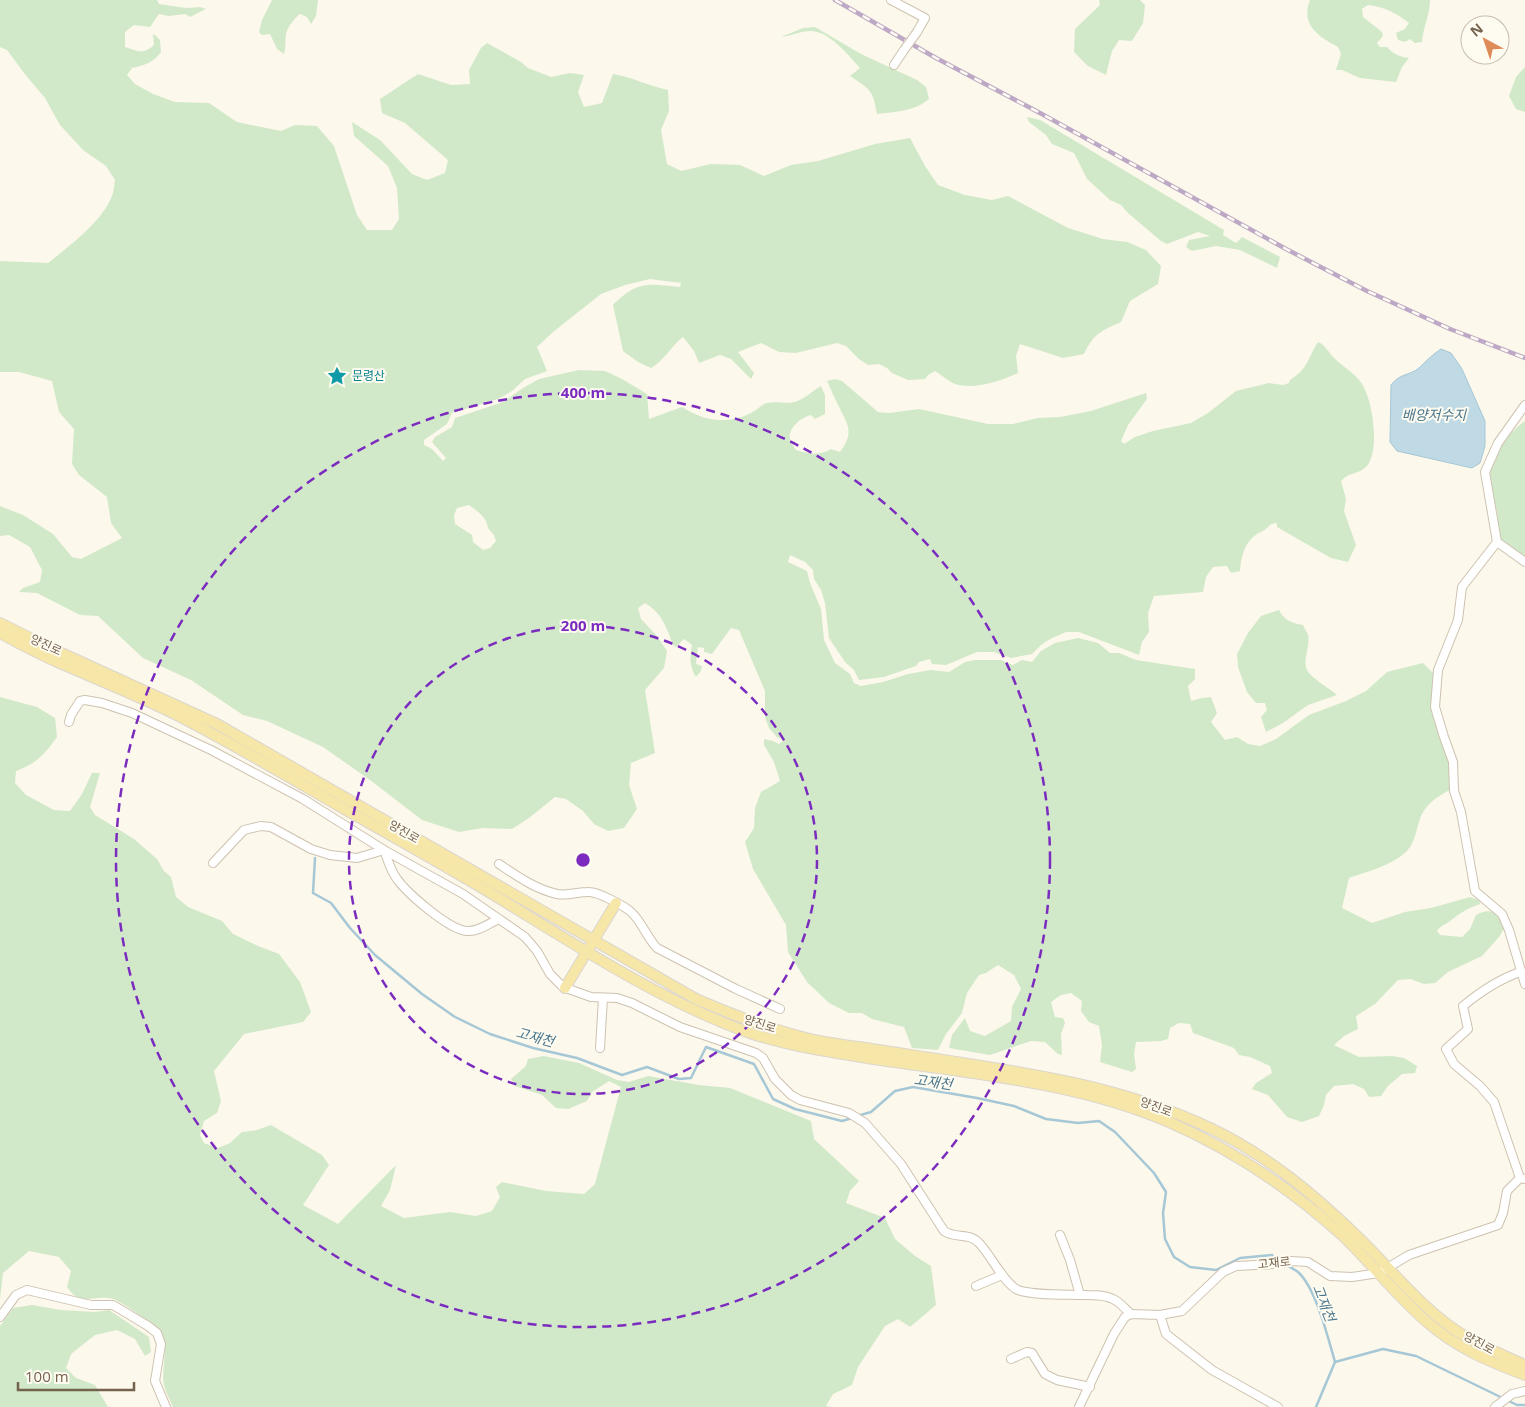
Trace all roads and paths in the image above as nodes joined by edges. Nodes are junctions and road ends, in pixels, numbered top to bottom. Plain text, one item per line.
1 (891, 0) edge
2 (894, 65) dead end
3 (1525, 405) edge
4 (1497, 542) junction
5 (1525, 562) edge
6 (0, 623) edge
7 (0, 633) edge
8 (69, 722) dead end
9 (384, 850) junction
10 (213, 863) dead end
11 (499, 864) dead end
12 (616, 903) junction
13 (499, 919) junction
14 (593, 940) junction
15 (587, 952) junction
16 (1520, 972) junction
17 (1525, 984) edge
18 (565, 988) junction
19 (603, 998) junction
20 (780, 1009) dead end
21 (600, 1048) dead end
22 (1522, 1179) edge
23 (1060, 1235) dead end
24 (1384, 1271) junction
25 (1002, 1275) junction
26 (976, 1286) dead end
27 (1080, 1295) junction
28 (1131, 1314) junction
29 (1160, 1315) junction
30 (0, 1317) edge
31 (1011, 1360) dead end
32 (1525, 1365) edge
33 (1525, 1374) edge
34 (1090, 1387) junction
35 (1525, 1391) edge
36 (1497, 1405) edge
37 (166, 1407) edge
38 (1079, 1407) edge
39 (1278, 1407) edge

1 - 2 street, bridge
3 - 4 street
4 - 5 street
4 - 16 street
6 - 14 main road, 양진로
7 - 15 main road, 양진로
8 - 9 street
9 - 10 street
9 - 13 street
9 - 13 street
11 - 12 street
12 - 14 main road
12 - 20 street
13 - 18 street
14 - 15 main road
14 - 24 main road, 양진로
15 - 18 main road
15 - 24 main road, 양진로
16 - 17 street
16 - 22 street
18 - 19 street
19 - 21 street
19 - 25 street
22 - 24 street, 고재로
23 - 27 street
24 - 29 street, 고재로
24 - 32 main road, 양진로
24 - 33 main road, 양진로
25 - 26 street
25 - 27 street
27 - 28 street
28 - 29 street, 고재로
28 - 34 street
29 - 39 street
30 - 37 street
31 - 34 street
34 - 38 street
35 - 36 street

